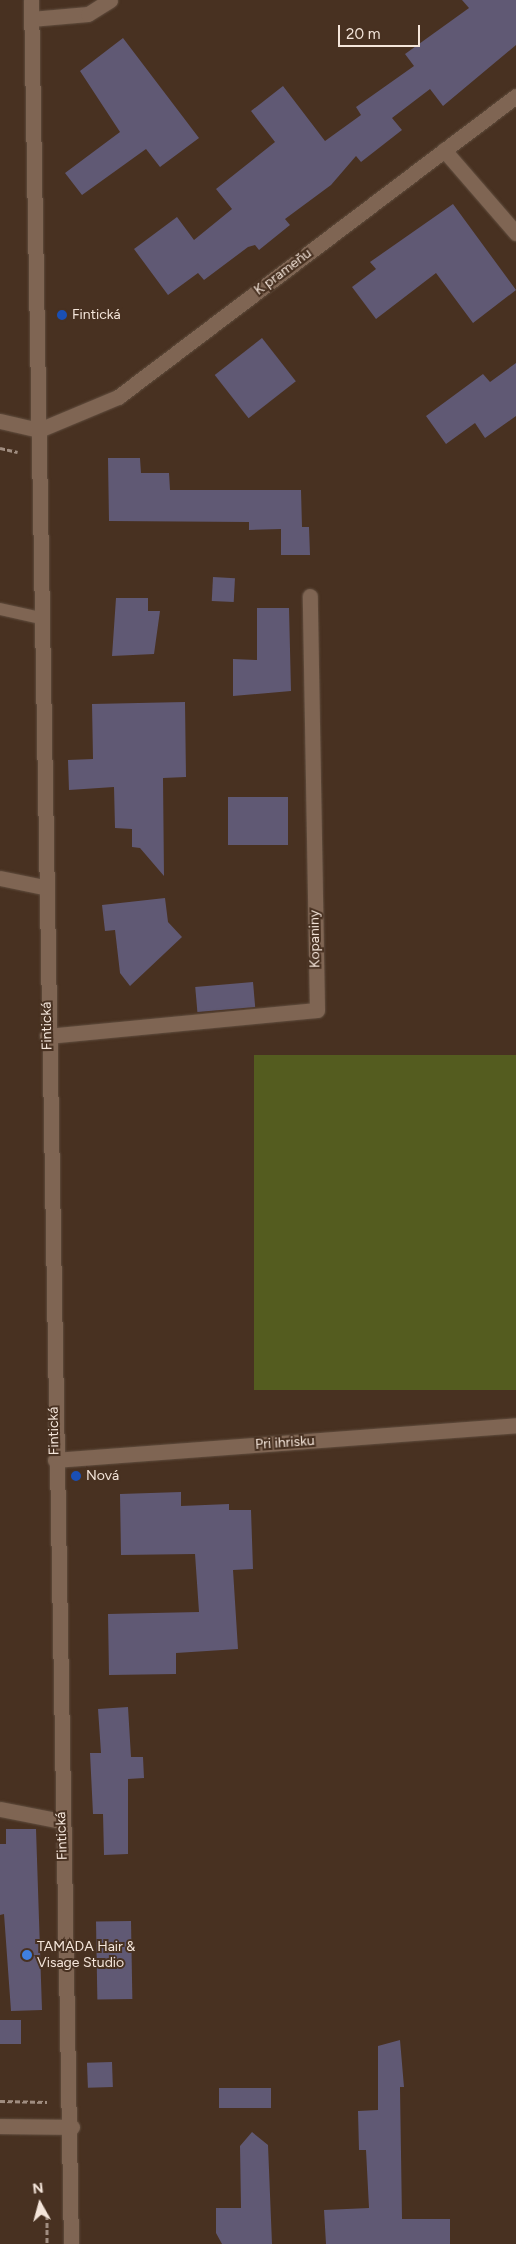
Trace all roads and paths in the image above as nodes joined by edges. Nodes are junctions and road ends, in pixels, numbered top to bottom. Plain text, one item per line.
1 (31, 0) edge
2 (110, 0) edge
3 (31, 19) junction
4 (516, 96) edge
5 (444, 150) junction
6 (516, 233) edge
7 (0, 421) edge
8 (38, 430) junction
9 (0, 448) edge
10 (18, 452) dead end
11 (310, 596) dead end
12 (0, 609) edge
13 (41, 618) junction
14 (0, 878) edge
15 (44, 887) junction
16 (47, 1036) junction
17 (516, 1426) edge
18 (55, 1460) junction
19 (0, 1809) edge
20 (61, 1821) junction
21 (0, 2101) edge
22 (47, 2102) dead end
23 (0, 2126) edge
24 (72, 2127) junction
25 (71, 2244) edge

1 - 3 street, Fintická
2 - 3 street
3 - 8 street, Fintická
4 - 5 street, K prameňu
5 - 6 street
5 - 8 street, K prameňu
7 - 8 street
8 - 13 street, Fintická
9 - 10 path
11 - 16 street, Kopaniny
12 - 13 lane
13 - 15 street, Fintická
14 - 15 street
15 - 16 street, Fintická
16 - 18 street, Fintická
17 - 18 street, Pri ihrisku
18 - 20 street, Fintická
19 - 20 street
20 - 24 street, Fintická
21 - 22 path
23 - 24 street
24 - 25 street, Fintická

